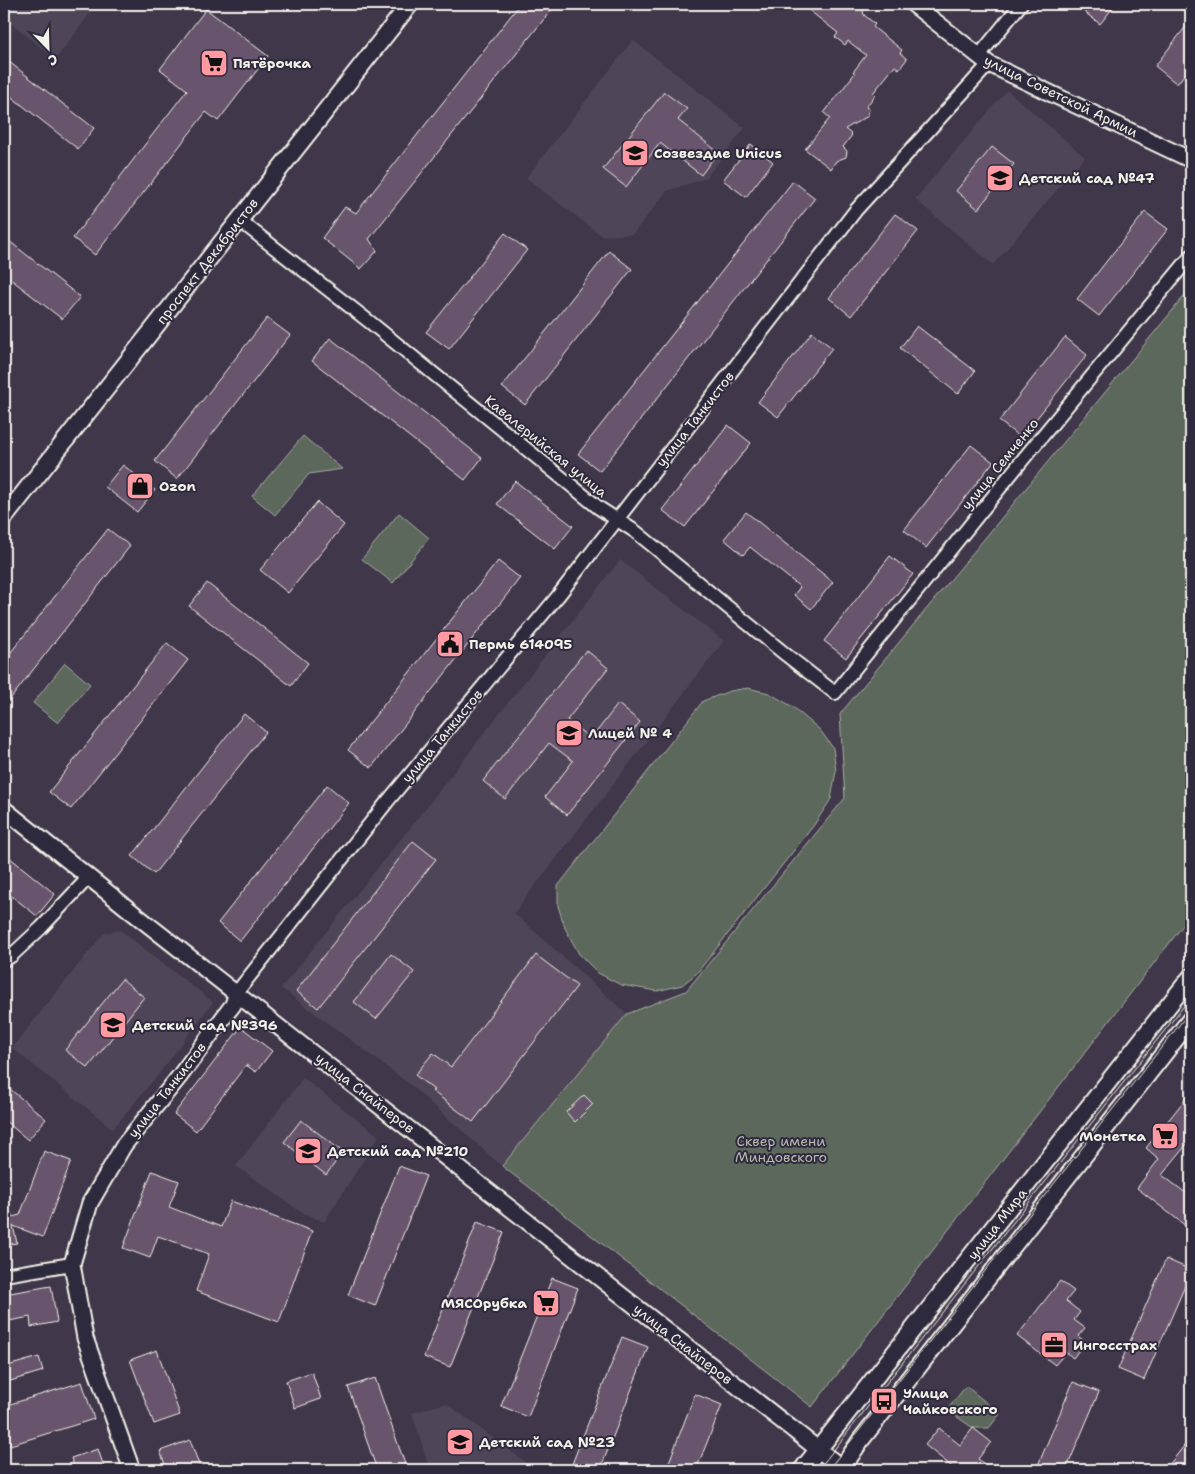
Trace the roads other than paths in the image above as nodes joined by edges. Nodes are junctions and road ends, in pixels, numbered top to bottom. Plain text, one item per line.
1 (410, 4) edge
2 (913, 4) edge
3 (1021, 4) edge
4 (984, 60) junction
5 (1191, 160) edge
6 (239, 220) junction
7 (1191, 256) edge
8 (4, 518) edge
9 (616, 520) junction
10 (835, 693) joint
11 (4, 809) edge
12 (89, 877) junction
13 (4, 960) edge
14 (1191, 979) edge
15 (237, 992) junction
16 (1191, 1019) edge
17 (72, 1264) junction
18 (4, 1274) edge
19 (818, 1450) junction
20 (132, 1470) edge
21 (802, 1470) edge
22 (842, 1470) edge

1 - 6 main road, проспект Декабристов
2 - 4 street, улица Советской Армии
3 - 4 street, улица Танкистов
4 - 5 street, улица Советской Армии
4 - 9 street, улица Танкистов
6 - 8 main road, проспект Декабристов
6 - 9 street, Кавалерийская улица
7 - 10 street, улица Семченко
9 - 10 street, Кавалерийская улица
9 - 15 street, улица Танкистов
11 - 12 street, улица Снайперов
12 - 13 street
12 - 15 street, улица Снайперов
14 - 19 main road, улица Мира
15 - 17 street, улица Танкистов
15 - 19 street, улица Снайперов
16 - 22 main road, улица Мира
17 - 18 street
17 - 20 street, улица Танкистов
19 - 21 main road, улица Мира
19 - 22 street, улица Снайперов

